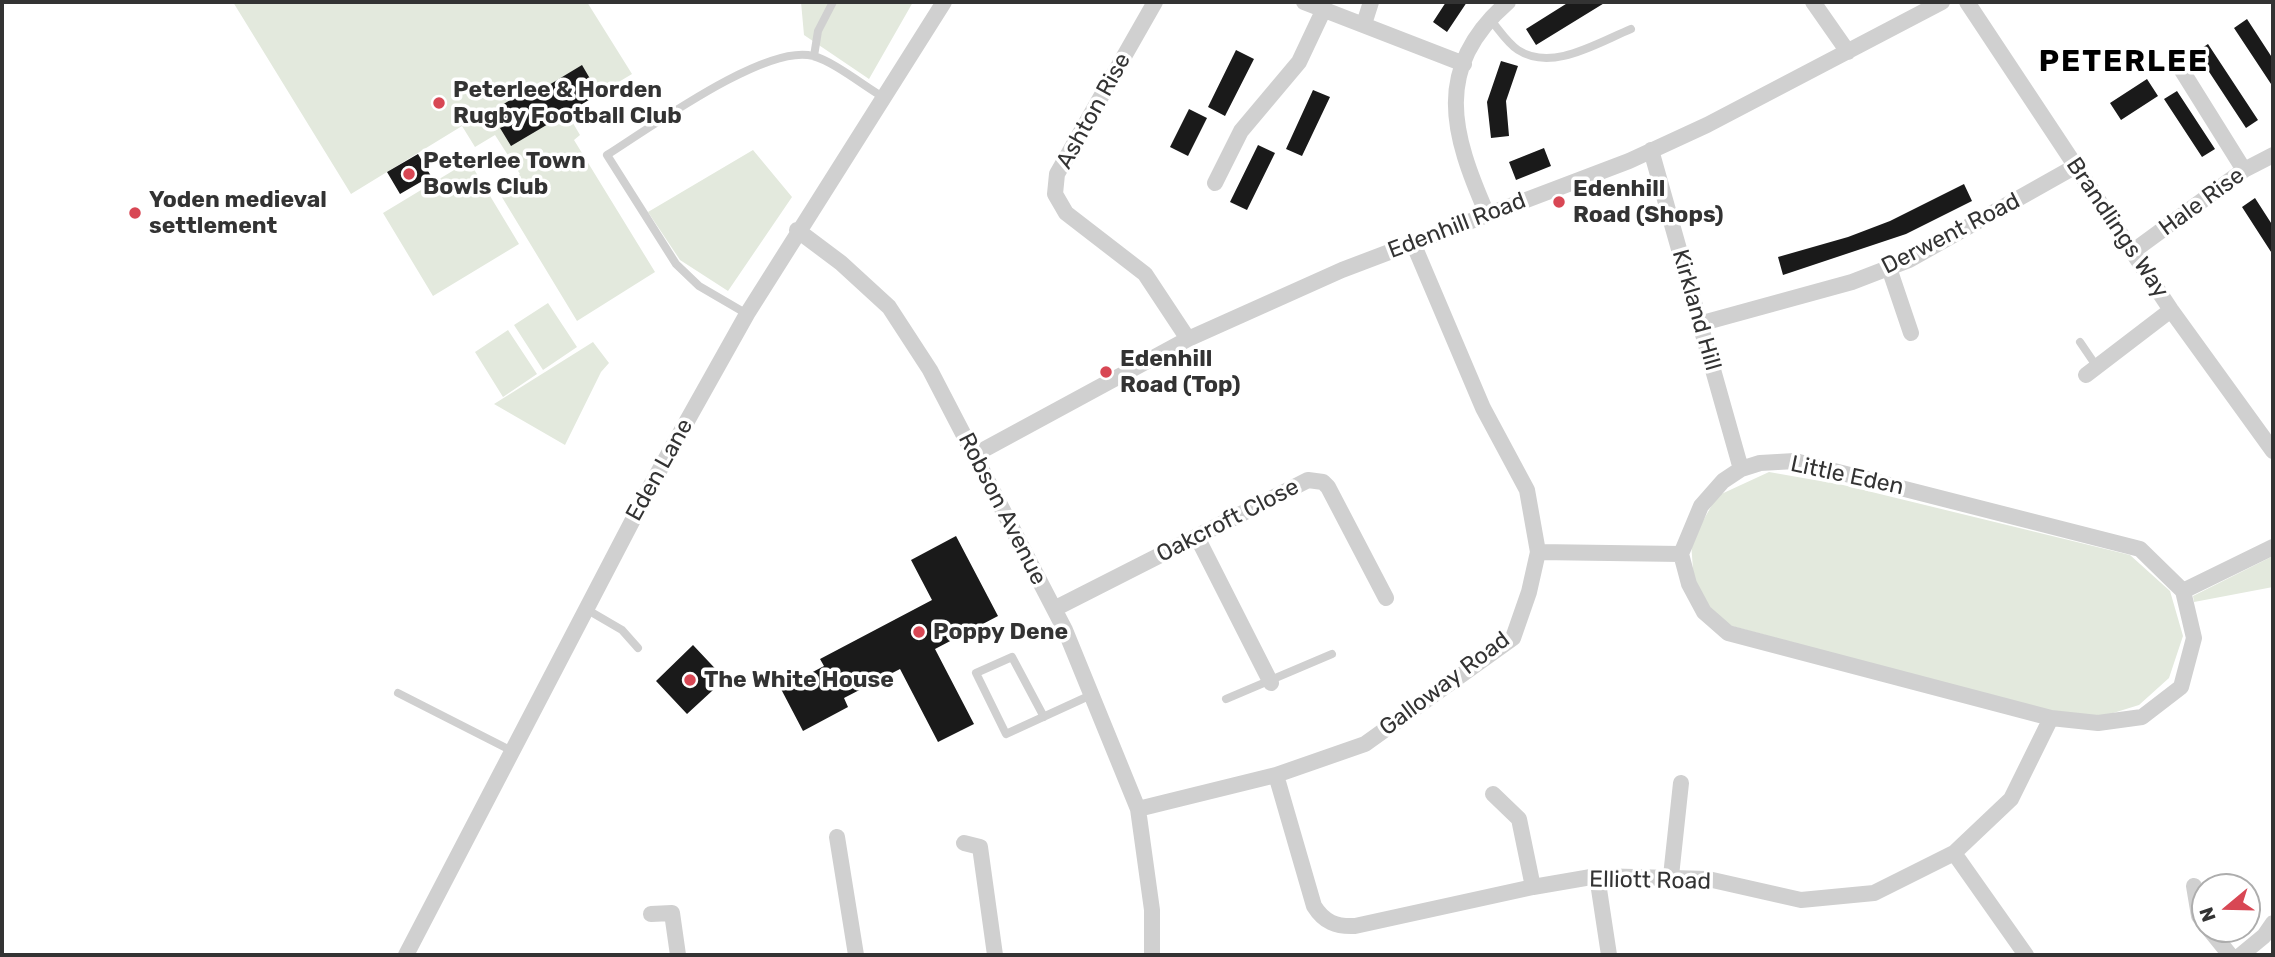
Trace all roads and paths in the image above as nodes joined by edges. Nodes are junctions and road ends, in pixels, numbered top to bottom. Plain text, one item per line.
1 (833, 2) edge
2 (944, 2) edge
3 (1155, 2) edge
4 (1304, 2) edge
5 (1371, 2) edge
6 (1508, 2) edge
7 (1813, 2) edge
8 (1942, 2) edge
9 (1967, 2) edge
10 (1324, 9) junction
11 (1489, 18) junction
12 (1364, 24) junction
13 (1631, 30) dead end
14 (1848, 52) junction
15 (814, 56) junction
16 (2176, 61) dead end
17 (1464, 64) junction
18 (883, 97) junction
19 (1651, 150) junction
20 (2273, 155) edge
21 (2076, 166) junction
22 (2244, 170) junction
23 (1215, 183) dead end
24 (1487, 215) junction
25 (797, 230) junction
26 (1413, 243) junction
27 (2132, 252) junction
28 (1889, 268) junction
29 (2171, 310) junction
30 (747, 314) junction
31 (1699, 324) junction
32 (1911, 332) dead end
33 (1188, 339) junction
34 (2080, 342) dead end
35 (2092, 371) joint
36 (2273, 451) edge
37 (974, 455) junction
38 (1741, 469) junction
39 (1197, 537) junction
40 (2273, 547) edge
41 (1538, 552) junction
42 (1681, 554) junction
43 (2183, 591) junction
44 (1386, 598) dead end
45 (1054, 609) junction
46 (586, 610) junction
47 (638, 648) dead end
48 (1332, 654) dead end
49 (1271, 682) junction
50 (398, 693) dead end
51 (1091, 695) junction
52 (1226, 699) dead end
53 (1044, 717) junction
54 (2051, 718) junction
55 (512, 751) junction
56 (1276, 775) junction
57 (1681, 783) dead end
58 (1493, 794) dead end
59 (1138, 809) junction
60 (837, 837) dead end
61 (964, 843) dead end
62 (1954, 853) junction
63 (1597, 876) junction
64 (1671, 876) junction
65 (1533, 887) junction
66 (651, 914) dead end
67 (2270, 934) edge
68 (406, 955) edge
69 (678, 955) edge
70 (856, 955) edge
71 (995, 955) edge
72 (1152, 955) edge
73 (1609, 955) edge
74 (2026, 955) edge
75 (2241, 955) edge

1 - 15 lane
2 - 18 street, Eden Lane
3 - 33 street, Ashton Rise
4 - 10 street
5 - 12 street
6 - 11 street
7 - 14 street
8 - 14 street, Edenhill Road
9 - 21 street, Brandlings Way
10 - 12 street
10 - 23 street
11 - 13 lane
11 - 17 street
12 - 17 street
14 - 19 street, Edenhill Road
15 - 18 lane
15 - 30 lane
16 - 22 street
17 - 24 street
18 - 25 street, Eden Lane
19 - 24 street, Edenhill Road
19 - 31 street, Kirkland Hill
20 - 22 street, Hale Rise
21 - 27 street, Brandlings Way
21 - 28 street, Derwent Road
22 - 27 street, Hale Rise
24 - 26 street, Edenhill Road
25 - 30 street, Eden Lane
25 - 37 street, Robson Avenue
26 - 33 street, Edenhill Road
26 - 41 street, Galloway Road
27 - 29 street, Brandlings Way
28 - 31 street, Derwent Road
28 - 32 street
29 - 35 street
29 - 36 street, Brandlings Way
30 - 46 street, Eden Lane
31 - 38 street, Kirkland Hill
33 - 37 street, Edenhill Road
34 - 35 lane
37 - 45 street, Robson Avenue
38 - 42 street, Little Eden
38 - 43 street, Little Eden
39 - 44 street, Oakcroft Close
39 - 45 street, Oakcroft Close
39 - 49 street
40 - 43 street
41 - 42 street
41 - 56 street, Galloway Road
42 - 54 street
43 - 54 street
45 - 51 street, Robson Avenue
46 - 47 lane
46 - 55 street, Eden Lane
48 - 49 lane
49 - 52 lane
50 - 55 lane
51 - 53 lane
51 - 59 street, Robson Avenue
53 - 53 lane
54 - 62 street, Elliott Road
55 - 68 street, Eden Lane
56 - 59 street, Galloway Road
56 - 65 street, Elliott Road
57 - 64 street
58 - 65 street
59 - 72 street, Robson Avenue
60 - 70 street
61 - 71 street
62 - 64 street, Elliott Road
62 - 74 street
63 - 64 street, Elliott Road
63 - 65 street, Elliott Road
63 - 73 street
66 - 69 street
67 - 75 street

